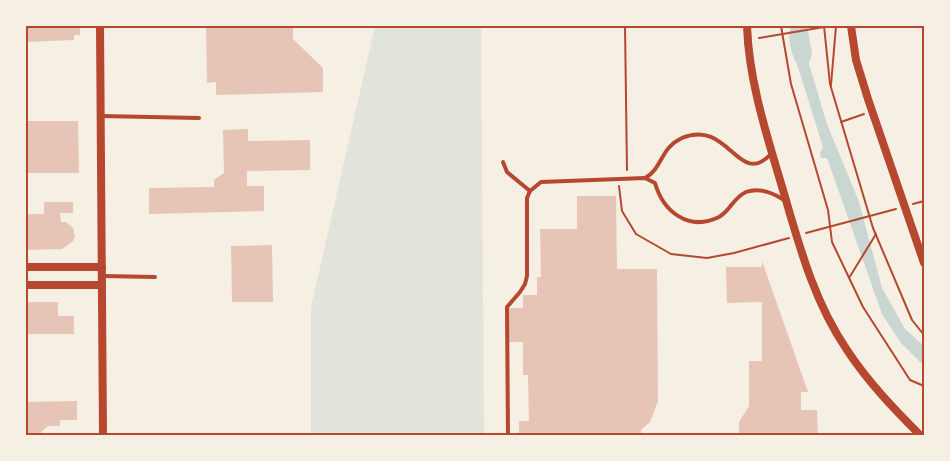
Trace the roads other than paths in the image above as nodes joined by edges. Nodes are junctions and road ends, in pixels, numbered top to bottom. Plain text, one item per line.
1 (100, 26) edge
2 (747, 26) edge
3 (851, 26) edge
4 (100, 116) junction
5 (199, 118) dead end
6 (772, 154) junction
7 (503, 162) dead end
8 (645, 178) junction
9 (530, 191) junction
10 (786, 201) junction
11 (920, 239) edge
12 (924, 263) edge
13 (26, 267) edge
14 (102, 276) junction
15 (155, 277) dead end
16 (26, 285) edge
17 (103, 435) edge
18 (508, 435) edge
19 (921, 435) edge

1 - 4 street
2 - 6 street
3 - 11 street
4 - 5 lane
4 - 14 street
6 - 8 lane
6 - 10 street
7 - 9 lane
8 - 9 lane
8 - 10 lane
9 - 18 lane
10 - 19 street
11 - 12 street
13 - 14 street
14 - 15 lane
14 - 16 street
14 - 17 street

